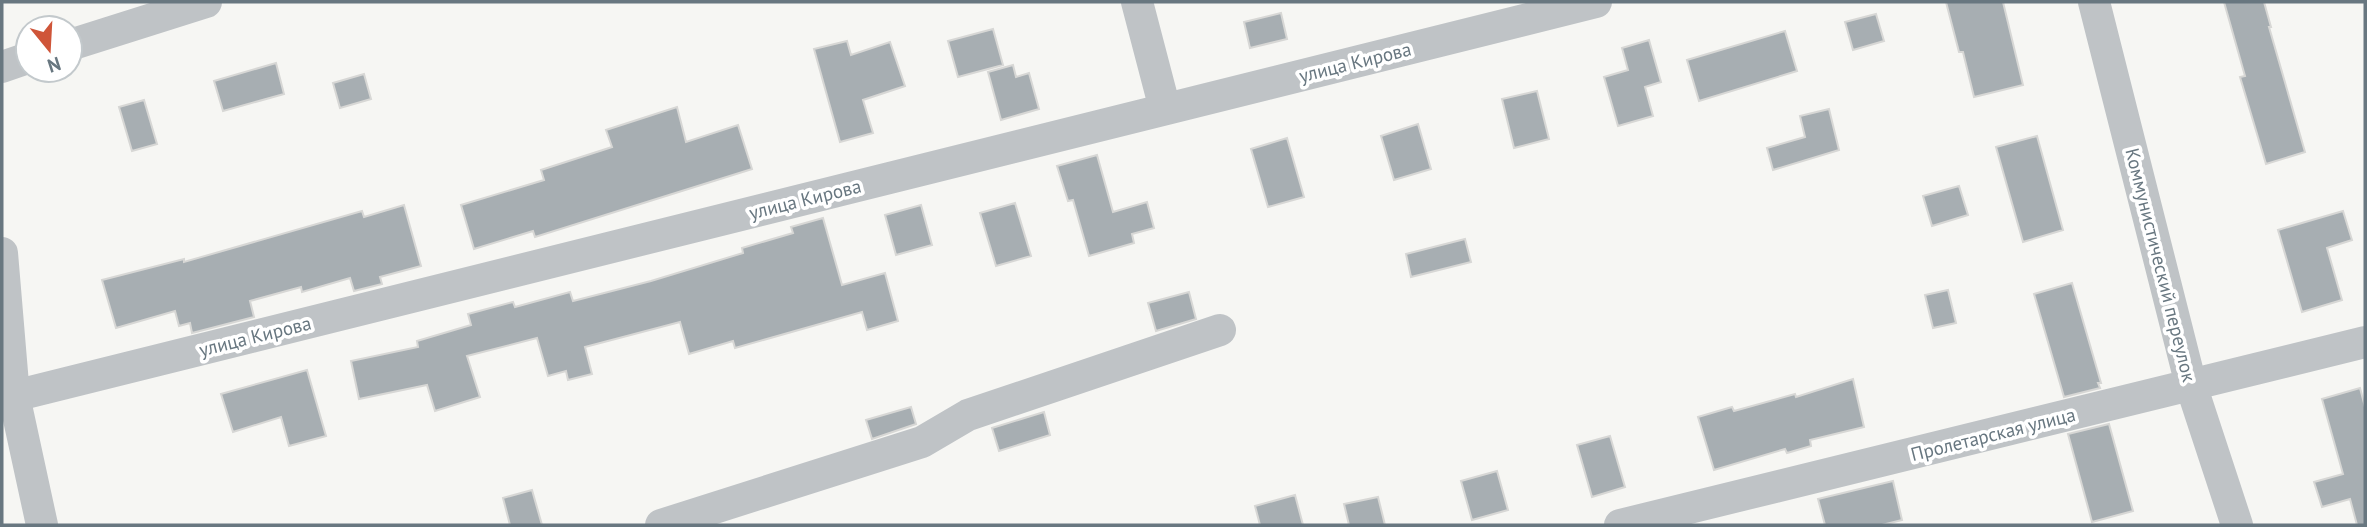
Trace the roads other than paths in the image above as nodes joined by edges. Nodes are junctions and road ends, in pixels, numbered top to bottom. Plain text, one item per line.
1 (206, 2) edge
2 (1137, 2) edge
3 (1596, 2) edge
4 (2094, 2) edge
5 (84, 41) edge
6 (1165, 109) junction
7 (2, 253) edge
8 (1220, 331) dead end
9 (2365, 342) edge
10 (2190, 385) junction
11 (14, 396) junction
12 (42, 525) edge
13 (661, 525) edge
14 (1620, 525) edge
15 (2237, 525) edge

1 - 5 street
2 - 6 street
3 - 6 street, улица Кирова
4 - 10 street, Коммунистический переулок
6 - 11 street, улица Кирова
7 - 11 street
8 - 13 street
9 - 10 street, Пролетарская улица
10 - 14 street, Пролетарская улица
10 - 15 street, Коммунистический переулок
11 - 12 street

